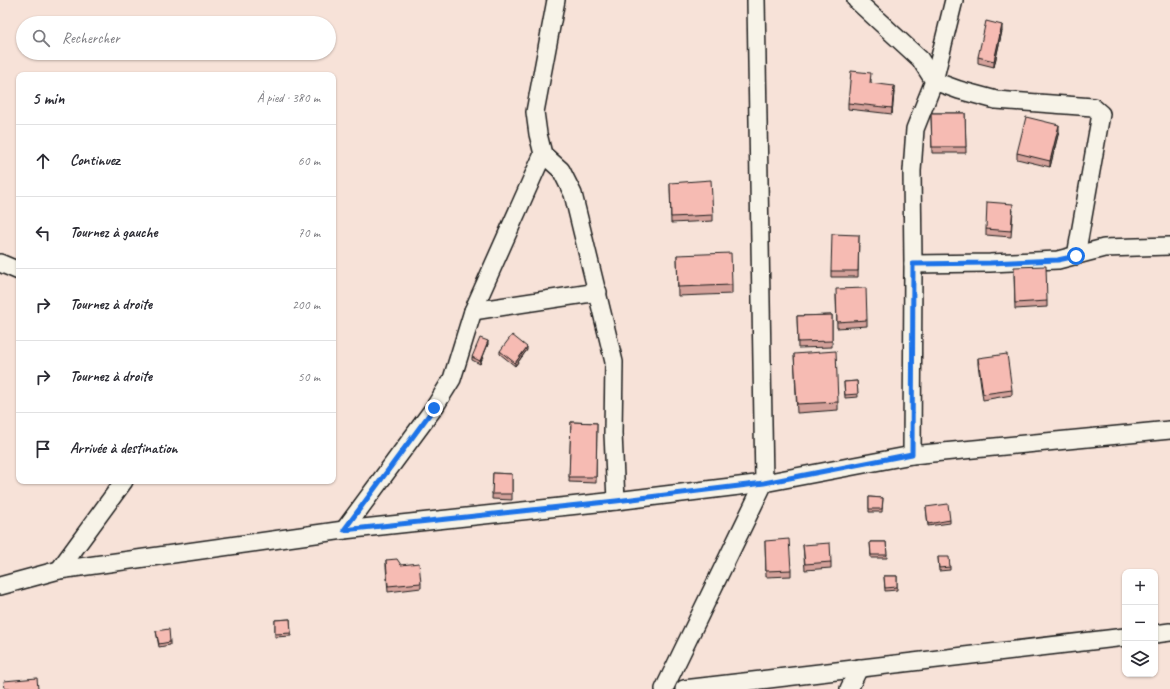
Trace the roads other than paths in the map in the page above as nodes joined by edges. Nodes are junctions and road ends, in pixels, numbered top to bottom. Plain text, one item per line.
1 (556, 0) edge
2 (756, 0) edge
3 (856, 0) edge
4 (954, 0) edge
5 (934, 81) junction
6 (543, 154) junction
7 (1170, 246) edge
8 (1076, 256) junction
9 (0, 263) edge
10 (913, 264) junction
11 (16, 271) edge
12 (598, 292) junction
13 (473, 311) junction
14 (1170, 430) edge
15 (912, 454) junction
16 (764, 483) junction
17 (122, 484) edge
18 (616, 501) junction
19 (344, 530) junction
20 (60, 570) junction
21 (0, 586) edge
22 (1170, 632) edge
23 (1158, 634) edge
24 (1122, 637) edge
25 (859, 668) junction
26 (664, 689) edge
27 (684, 689) edge
28 (850, 689) edge

1 - 6 street
2 - 16 street
3 - 5 street
4 - 5 street
5 - 8 street
5 - 10 street
6 - 12 street
6 - 13 street
7 - 8 street
8 - 10 street
9 - 11 street
10 - 15 street
12 - 13 street
12 - 18 street
13 - 19 street
14 - 15 street
15 - 16 street
16 - 18 street
16 - 26 street
17 - 20 street
18 - 19 street
19 - 20 street
20 - 21 street
22 - 23 street
24 - 25 street
25 - 27 street
25 - 28 street

